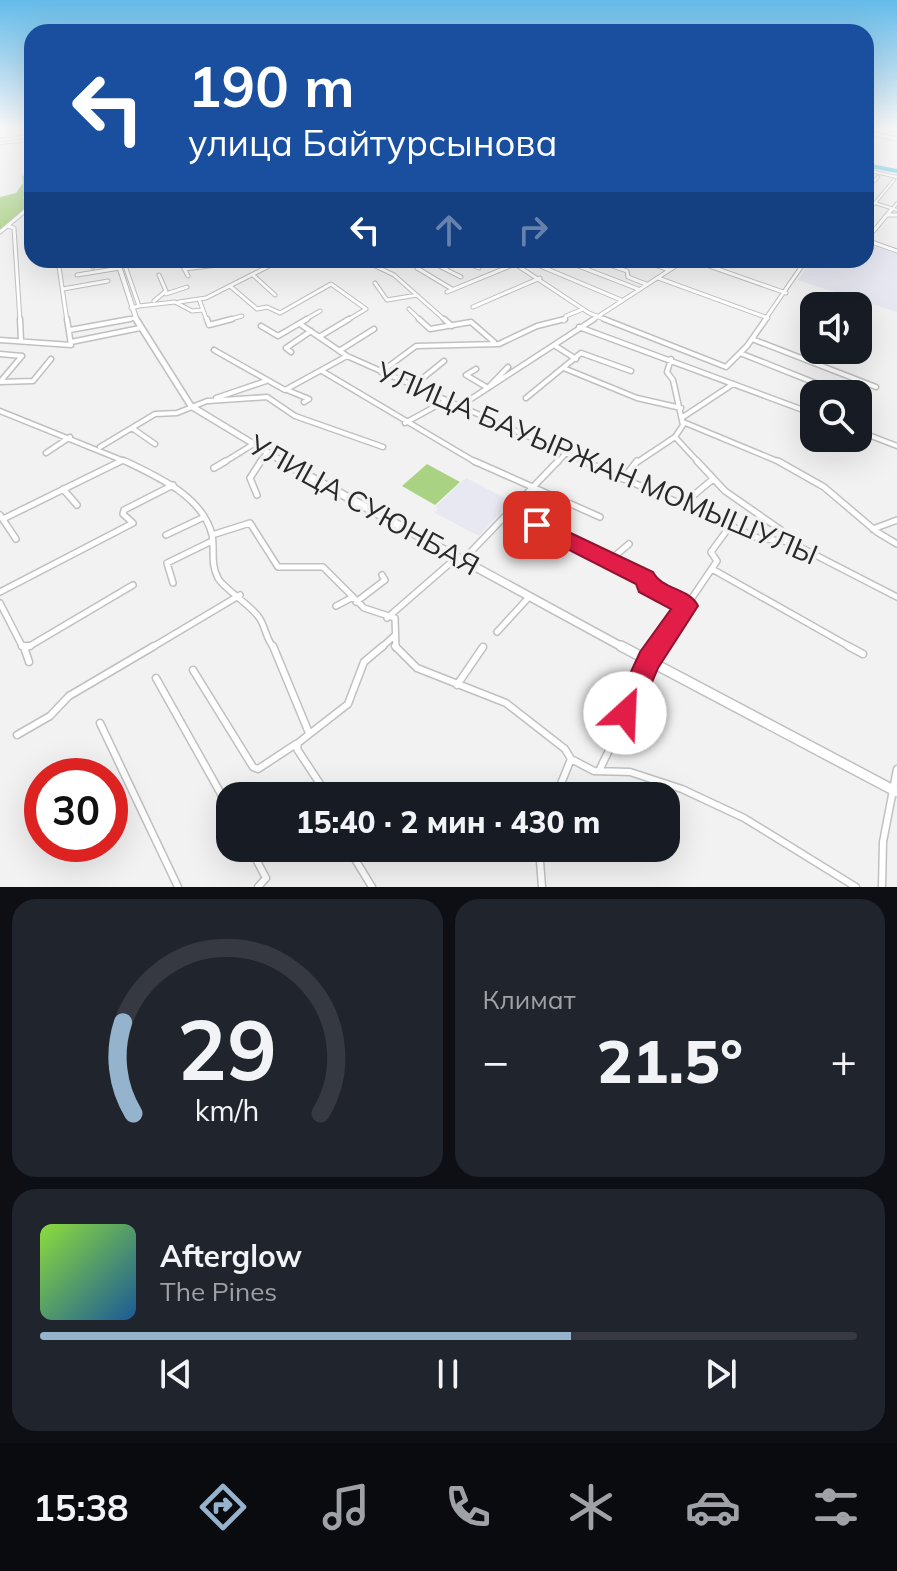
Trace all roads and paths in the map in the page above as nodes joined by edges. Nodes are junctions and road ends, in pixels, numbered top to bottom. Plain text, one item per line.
1 (874, 172) edge
2 (878, 177) dead end
3 (896, 178) edge
4 (874, 181) edge
5 (875, 203) joint
6 (897, 203) edge
7 (892, 209) junction
8 (897, 210) edge
9 (24, 212) edge
10 (887, 215) junction
11 (897, 215) edge
12 (8, 226) junction
13 (874, 230) edge
14 (0, 232) edge
15 (874, 243) edge
16 (897, 251) edge
17 (59, 268) edge
18 (102, 268) edge
19 (122, 268) edge
20 (187, 268) edge
21 (266, 268) edge
22 (380, 268) edge
23 (417, 268) dead end
24 (444, 268) edge
25 (502, 268) edge
26 (519, 268) edge
27 (545, 268) edge
28 (584, 268) edge
29 (618, 268) edge
30 (663, 268) edge
31 (672, 268) edge
32 (715, 268) edge
33 (801, 268) edge
34 (184, 269) joint
35 (669, 270) junction
36 (77, 275) dead end
37 (159, 275) dead end
38 (253, 275) junction
39 (188, 276) dead end
40 (461, 277) dead end
41 (540, 278) junction
42 (658, 278) junction
43 (108, 281) dead end
44 (375, 283) dead end
45 (647, 285) junction
46 (230, 286) junction
47 (187, 287) dead end
48 (63, 289) junction
49 (452, 289) junction
50 (638, 289) junction
51 (447, 292) dead end
52 (786, 293) junction
53 (164, 294) junction
54 (275, 295) dead end
55 (417, 295) junction
56 (199, 299) junction
57 (621, 300) junction
58 (152, 302) junction
59 (179, 302) junction
60 (135, 307) junction
61 (473, 307) dead end
62 (409, 309) dead end
63 (583, 309) junction
64 (203, 310) junction
65 (320, 311) dead end
66 (242, 316) dead end
67 (597, 316) junction
68 (135, 318) junction
69 (768, 318) junction
70 (300, 324) junction
71 (261, 326) dead end
72 (452, 326) junction
73 (579, 327) junction
74 (140, 328) junction
75 (374, 329) dead end
76 (70, 330) junction
77 (311, 331) junction
78 (319, 337) junction
79 (752, 339) junction
80 (0, 340) edge
81 (21, 341) junction
82 (71, 344) junction
83 (496, 344) junction
84 (553, 344) junction
85 (214, 350) dead end
86 (339, 351) junction
87 (291, 352) dead end
88 (740, 353) junction
89 (0, 354) edge
90 (347, 356) junction
91 (51, 359) dead end
92 (576, 359) junction
93 (671, 359) junction
94 (444, 361) dead end
95 (508, 367) dead end
96 (476, 369) dead end
97 (566, 369) junction
98 (322, 371) junction
99 (631, 371) dead end
100 (381, 372) junction
101 (808, 380) edge
102 (266, 381) junction
103 (0, 382) edge
104 (733, 384) junction
105 (413, 386) junction
106 (876, 387) dead end
107 (488, 388) junction
108 (285, 390) junction
109 (526, 398) dead end
110 (446, 400) junction
111 (208, 401) junction
112 (304, 402) dead end
113 (191, 406) junction
114 (460, 406) junction
115 (681, 408) junction
116 (800, 409) edge
117 (0, 411) edge
118 (683, 419) junction
119 (405, 423) junction
120 (132, 428) junction
121 (872, 436) edge
122 (70, 437) junction
123 (675, 437) junction
124 (155, 444) dead end
125 (252, 445) junction
126 (897, 446) edge
127 (383, 447) dead end
128 (99, 448) junction
129 (46, 453) dead end
130 (267, 453) junction
131 (566, 453) junction
132 (124, 460) junction
133 (214, 468) dead end
134 (623, 479) junction
135 (713, 479) junction
136 (173, 485) junction
137 (533, 487) junction
138 (63, 489) junction
139 (257, 495) dead end
140 (77, 505) dead end
141 (682, 505) junction
142 (511, 510) junction
143 (1, 517) edge
144 (600, 517) dead end
145 (202, 518) junction
146 (897, 520) edge
147 (730, 526) junction
148 (873, 529) junction
149 (166, 535) dead end
150 (212, 538) junction
151 (16, 539) dead end
152 (790, 542) junction
153 (629, 544) dead end
154 (897, 544) edge
155 (460, 558) junction
156 (610, 560) junction
157 (712, 569) junction
158 (382, 575) dead end
159 (173, 583) dead end
160 (133, 585) dead end
161 (0, 592) edge
162 (240, 595) junction
163 (529, 597) junction
164 (897, 597) edge
165 (354, 600) junction
166 (0, 603) edge
167 (336, 606) dead end
168 (687, 606) junction
169 (387, 619) junction
170 (497, 632) dead end
171 (396, 634) junction
172 (24, 647) junction
173 (483, 647) dead end
174 (863, 654) dead end
175 (649, 660) junction
176 (29, 662) dead end
177 (193, 670) dead end
178 (156, 678) dead end
179 (457, 685) junction
180 (100, 723) dead end
181 (309, 733) junction
182 (17, 735) dead end
183 (298, 743) junction
184 (571, 759) junction
185 (897, 769) edge
186 (599, 771) junction
187 (319, 782) edge
188 (562, 782) edge
189 (216, 785) edge
190 (894, 790) edge
191 (257, 862) edge
192 (357, 862) edge
193 (540, 862) edge
194 (178, 887) edge
195 (258, 887) edge
196 (372, 887) edge
197 (542, 887) edge
198 (856, 887) edge
199 (882, 887) edge

1 - 3 street
2 - 4 street
3 - 5 street
5 - 7 street
6 - 7 street
7 - 8 street
7 - 10 street
9 - 12 street
10 - 11 street
10 - 13 street
12 - 14 street
12 - 81 street
15 - 16 street
17 - 48 street
18 - 36 street
19 - 60 main road, УЛИЦА СУЮНБАЯ
20 - 34 street
21 - 38 street
22 - 55 street
23 - 49 street
24 - 40 street
25 - 49 street
26 - 41 street
27 - 57 street
28 - 50 street
29 - 45 street
30 - 35 street
31 - 35 street
32 - 52 street
33 - 52 street
34 - 39 street
35 - 42 street
37 - 53 street
38 - 46 street
38 - 54 street
41 - 61 street
41 - 63 street
42 - 45 street
42 - 69 street
43 - 48 street
44 - 55 street
45 - 50 street
46 - 56 street
46 - 78 street
47 - 53 street
48 - 76 street
49 - 51 street
50 - 57 street
52 - 69 street
53 - 58 street
55 - 72 street
56 - 59 street
56 - 64 street
57 - 67 street
58 - 59 street
58 - 60 street
59 - 64 street
60 - 68 main road, УЛИЦА СУЮНБАЯ
62 - 72 street
63 - 67 street
63 - 83 street
64 - 66 street
65 - 70 street
67 - 73 street
67 - 88 street
68 - 74 main road, УЛИЦА СУЮНБАЯ
68 - 76 street
69 - 79 street
70 - 71 street
70 - 77 street, УЛИЦА БАУЫРЖАН МОМЫШУЛЫ
72 - 83 street
73 - 84 street
73 - 93 street
74 - 82 street
74 - 113 main road, УЛИЦА СУЮНБАЯ
75 - 86 street
76 - 82 street
77 - 78 street, УЛИЦА БАУЫРЖАН МОМЫШУЛЫ
77 - 87 street
78 - 86 street, УЛИЦА БАУЫРЖАН МОМЫШУЛЫ
79 - 88 street
79 - 106 street
80 - 81 street
81 - 82 street
83 - 100 street
84 - 92 street
84 - 107 street
85 - 102 street
86 - 90 street, УЛИЦА БАУЫРЖАН МОМЫШУЛЫ
88 - 101 street
89 - 103 street
90 - 98 street
90 - 100 street, УЛИЦА БАУЫРЖАН МОМЫШУЛЫ
91 - 103 street
92 - 97 street
92 - 99 street
93 - 104 street
93 - 115 street
94 - 105 street
95 - 107 street
96 - 107 street
97 - 109 street
97 - 115 street
98 - 108 street
98 - 119 street
100 - 105 street, УЛИЦА БАУЫРЖАН МОМЫШУЛЫ
102 - 108 street
102 - 111 street
104 - 116 street
104 - 118 street
105 - 110 street, УЛИЦА БАУЫРЖАН МОМЫШУЛЫ
107 - 114 street
108 - 112 street
110 - 114 street, УЛИЦА БАУЫРЖАН МОМЫШУЛЫ
110 - 119 street
111 - 113 street
111 - 127 street
113 - 120 street
113 - 125 main road, УЛИЦА СУЮНБАЯ
114 - 131 street, УЛИЦА БАУЫРЖАН МОМЫШУЛЫ
115 - 118 street
117 - 122 street
118 - 123 street
118 - 148 street
119 - 137 street
120 - 124 street
120 - 128 street
121 - 126 street
122 - 128 street
122 - 129 street
123 - 134 street
123 - 135 street
125 - 130 main road, УЛИЦА СУЮНБАЯ
125 - 133 street
128 - 132 street
130 - 139 street
130 - 155 main road, УЛИЦА СУЮНБАЯ
131 - 134 street, УЛИЦА БАУЫРЖАН МОМЫШУЛЫ
131 - 137 street
132 - 136 street
132 - 138 street
134 - 141 street, УЛИЦА БАУЫРЖАН МОМЫШУЛЫ
135 - 141 street
135 - 152 street
136 - 145 street
136 - 161 street
137 - 142 street
137 - 144 street
138 - 140 street
138 - 143 street
141 - 147 street, УЛИЦА БАУЫРЖАН МОМЫШУЛЫ
142 - 155 street
142 - 156 street
143 - 151 street
145 - 149 street
145 - 150 street
146 - 148 street
147 - 152 street, УЛИЦА БАУЫРЖАН МОМЫШУЛЫ
147 - 157 street
148 - 154 street
150 - 159 street
150 - 162 street
150 - 165 street
152 - 164 street, УЛИЦА БАУЫРЖАН МОМЫШУЛЫ
153 - 156 street
155 - 163 main road, УЛИЦА СУЮНБАЯ
155 - 169 street
156 - 168 street
157 - 168 street
157 - 174 street
158 - 165 street
160 - 172 street
162 - 181 street
162 - 182 street
163 - 170 street
163 - 175 main road, УЛИЦА СУЮНБАЯ
165 - 167 street
165 - 169 street
166 - 172 street
168 - 175 street
169 - 171 street
171 - 179 street
171 - 181 street
172 - 176 street
173 - 179 street
175 - 186 street
175 - 190 main road, УЛИЦА СУЮНБАЯ
177 - 183 street
178 - 189 street
179 - 184 street
180 - 194 street
181 - 183 street
183 - 187 street
184 - 186 street
184 - 188 street
185 - 190 street
186 - 198 street
190 - 199 street
191 - 195 street
192 - 196 street
193 - 197 street

